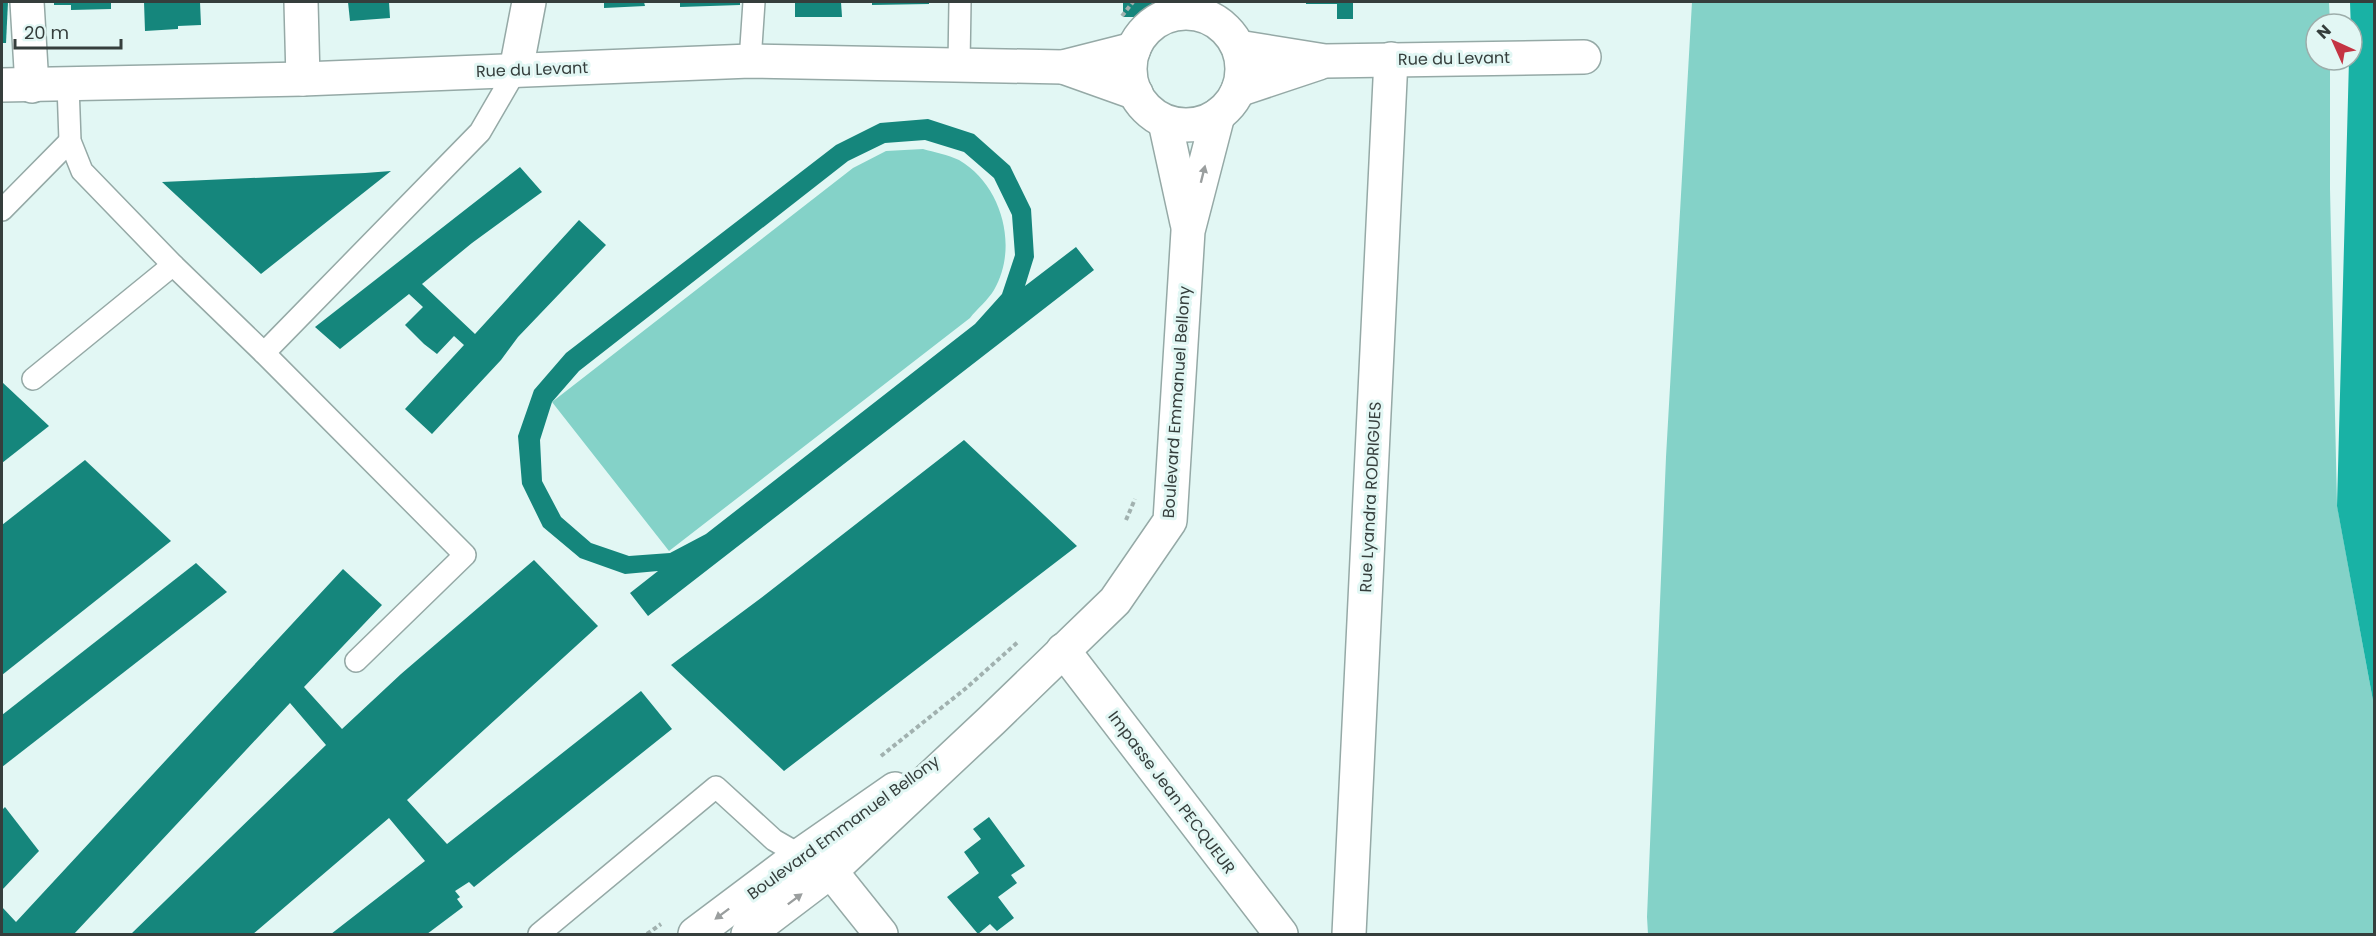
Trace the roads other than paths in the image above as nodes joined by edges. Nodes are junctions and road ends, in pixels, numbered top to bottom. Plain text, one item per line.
1 (27, 2) edge
2 (301, 2) edge
3 (529, 2) edge
4 (754, 2) edge
5 (960, 2) edge
6 (1173, 8) edge
7 (1214, 12) edge
8 (1238, 46) junction
9 (1134, 49) junction
10 (1584, 57) dead end
11 (1391, 58) junction
12 (1325, 61) junction
13 (750, 62) junction
14 (959, 64) junction
15 (1063, 67) junction
16 (516, 70) junction
17 (303, 79) junction
18 (16, 85) edge
19 (68, 85) junction
20 (1238, 90) junction
21 (1136, 93) junction
22 (1218, 115) junction
23 (1165, 122) junction
24 (70, 141) junction
25 (2, 210) edge
26 (1188, 231) junction
27 (172, 265) junction
28 (264, 353) junction
29 (33, 379) dead end
30 (1064, 650) junction
31 (356, 661) dead end
32 (814, 858) junction
33 (539, 934) edge
34 (695, 934) edge
35 (748, 934) edge
36 (880, 934) edge
37 (1281, 934) edge
38 (1349, 934) edge

1 - 18 street
2 - 17 street
3 - 16 street
4 - 13 lane
5 - 14 lane
6 - 7 street
6 - 9 street
7 - 8 street
8 - 12 street, Rue du Levant
8 - 20 street
9 - 15 street, Rue du Levant
9 - 21 street
10 - 11 street, Rue du Levant
11 - 12 street, Rue du Levant
11 - 38 street, Rue Lyandra RODRIGUES
12 - 20 street, Rue du Levant
13 - 14 street, Rue du Levant
13 - 16 street, Rue du Levant
14 - 15 street, Rue du Levant
15 - 21 street, Rue du Levant
16 - 17 street, Rue du Levant
16 - 28 lane
17 - 19 street, Rue du Levant
18 - 19 street, Rue du Levant
19 - 24 lane
20 - 22 street
21 - 23 street
22 - 23 street
26 -> 22 street, Boulevard Emmanuel Bellony
23 - 26 street, Boulevard Emmanuel Bellony
24 - 25 lane
24 - 27 lane
26 - 30 street, Boulevard Emmanuel Bellony
27 - 28 lane
27 - 29 lane
28 - 31 lane
30 - 32 street, Boulevard Emmanuel Bellony
30 - 37 street, Impasse Jean PECQUEUR
32 - 33 lane
32 -> 34 street, Boulevard Emmanuel Bellony
35 -> 32 street, Boulevard Emmanuel Bellony
32 - 36 street

